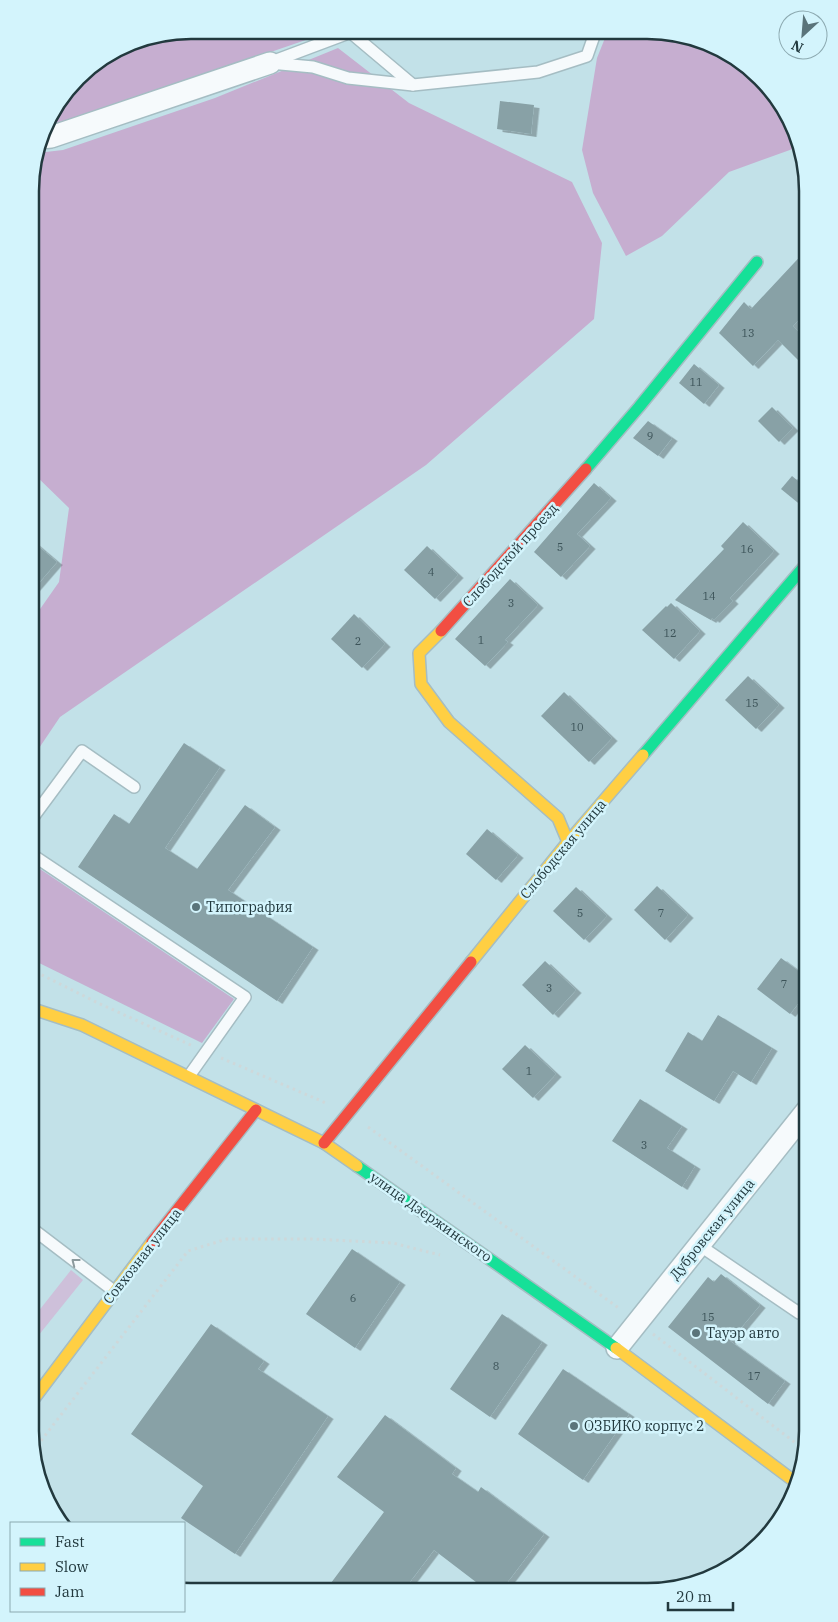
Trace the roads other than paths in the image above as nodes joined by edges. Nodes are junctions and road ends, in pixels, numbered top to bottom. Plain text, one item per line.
1 (333, 39) edge
2 (360, 39) edge
3 (593, 39) edge
4 (270, 63) junction
5 (413, 85) junction
6 (49, 137) edge
7 (757, 262) dead end
8 (799, 572) edge
9 (134, 787) dead end
10 (39, 809) edge
11 (568, 842) junction
12 (39, 859) edge
13 (39, 1011) edge
14 (189, 1076) junction
15 (256, 1110) junction
16 (799, 1121) edge
17 (324, 1142) junction
18 (39, 1234) edge
19 (699, 1245) junction
20 (114, 1292) junction
21 (799, 1313) edge
22 (617, 1348) junction
23 (39, 1392) edge
24 (791, 1479) edge

1 - 4 lane
2 - 5 lane
3 - 5 lane
4 - 5 lane
4 - 6 street
7 - 11 street, Слободской проезд
8 - 11 street, Слободская улица
9 - 10 lane
11 - 17 street, Слободская улица
12 - 14 lane
13 - 14 street, улица Дзержинского
14 - 15 street, улица Дзержинского
15 - 17 street, улица Дзержинского
15 - 20 street, Совхозная улица
16 - 19 street, Дубровская улица
17 - 22 street, улица Дзержинского
20 -> 18 lane
19 - 21 lane
19 - 22 street, Дубровская улица
20 - 23 street, Совхозная улица
22 - 24 street, улица Дзержинского

